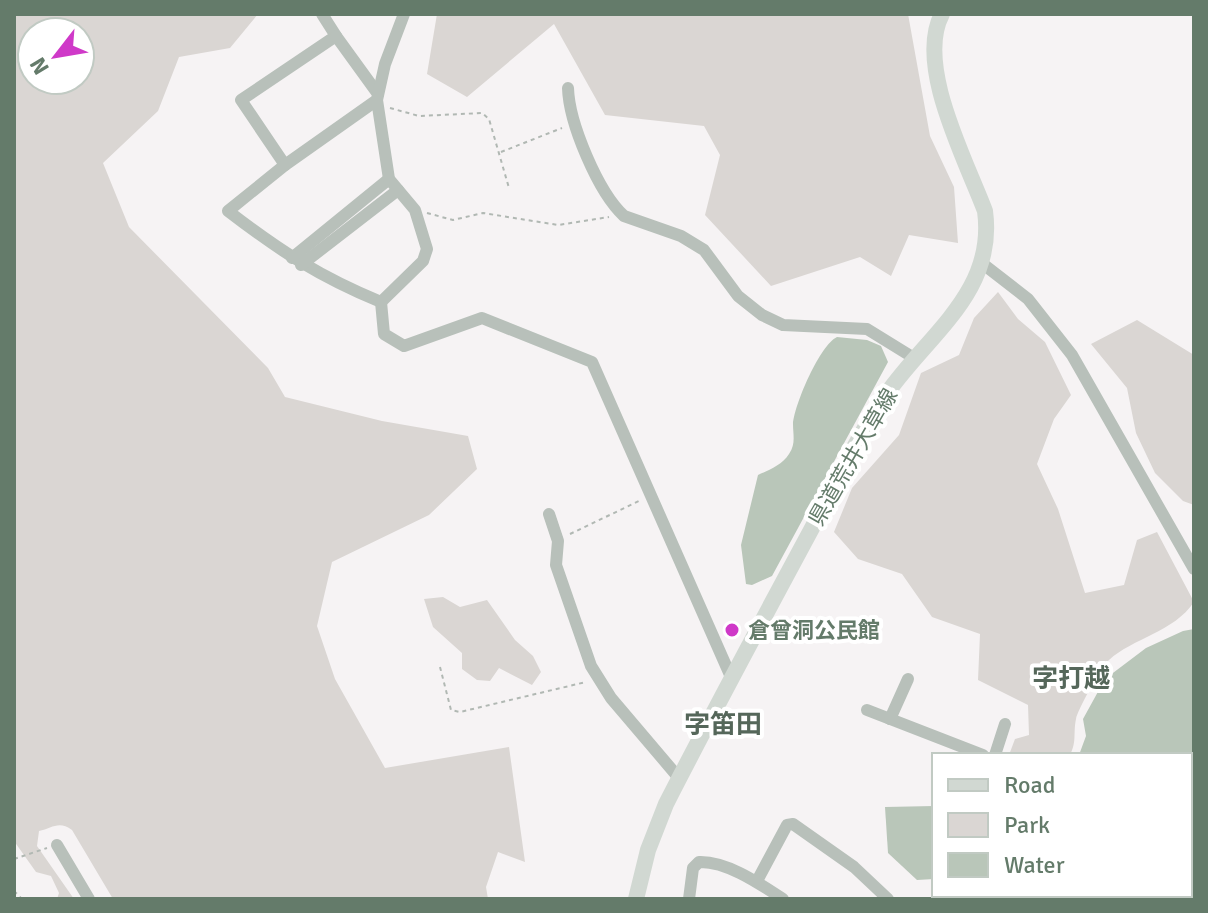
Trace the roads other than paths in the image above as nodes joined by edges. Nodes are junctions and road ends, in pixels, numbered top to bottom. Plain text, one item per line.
1 (322, 14) edge
2 (404, 14) edge
3 (942, 14) edge
4 (336, 36) junction
5 (568, 88) dead end
6 (378, 100) junction
7 (285, 165) junction
8 (389, 179) junction
9 (398, 190) junction
10 (296, 262) junction
11 (983, 264) junction
12 (381, 302) junction
13 (914, 358) junction
14 (549, 514) dead end
15 (1194, 569) edge
16 (731, 677) junction
17 (908, 679) dead end
18 (867, 710) dead end
19 (890, 719) junction
20 (1005, 724) dead end
21 (978, 753) edge
22 (996, 753) edge
23 (679, 778) junction
24 (57, 845) road end
25 (757, 881) junction
26 (89, 899) edge
27 (636, 899) edge
28 (689, 899) edge
29 (783, 899) edge
30 (888, 899) edge

1 - 4 street
2 - 6 street
3 - 11 main road, 県道荒井大草線
4 - 6 street
4 - 7 street
5 - 13 street
6 - 7 street
6 - 8 street
7 - 10 street
8 - 9 street
8 - 10 street
9 - 10 street
9 - 12 street
10 - 12 street
11 - 13 main road, 県道荒井大草線
11 - 15 street
12 - 16 street
13 - 16 main road, 県道荒井大草線
14 - 23 street
16 - 23 main road, 県道荒井大草線
17 - 19 street
18 - 19 street
19 - 21 street
20 - 22 street
23 - 27 main road, 県道荒井大草線
24 - 26 street
25 - 28 street
25 - 29 street
25 - 30 street

